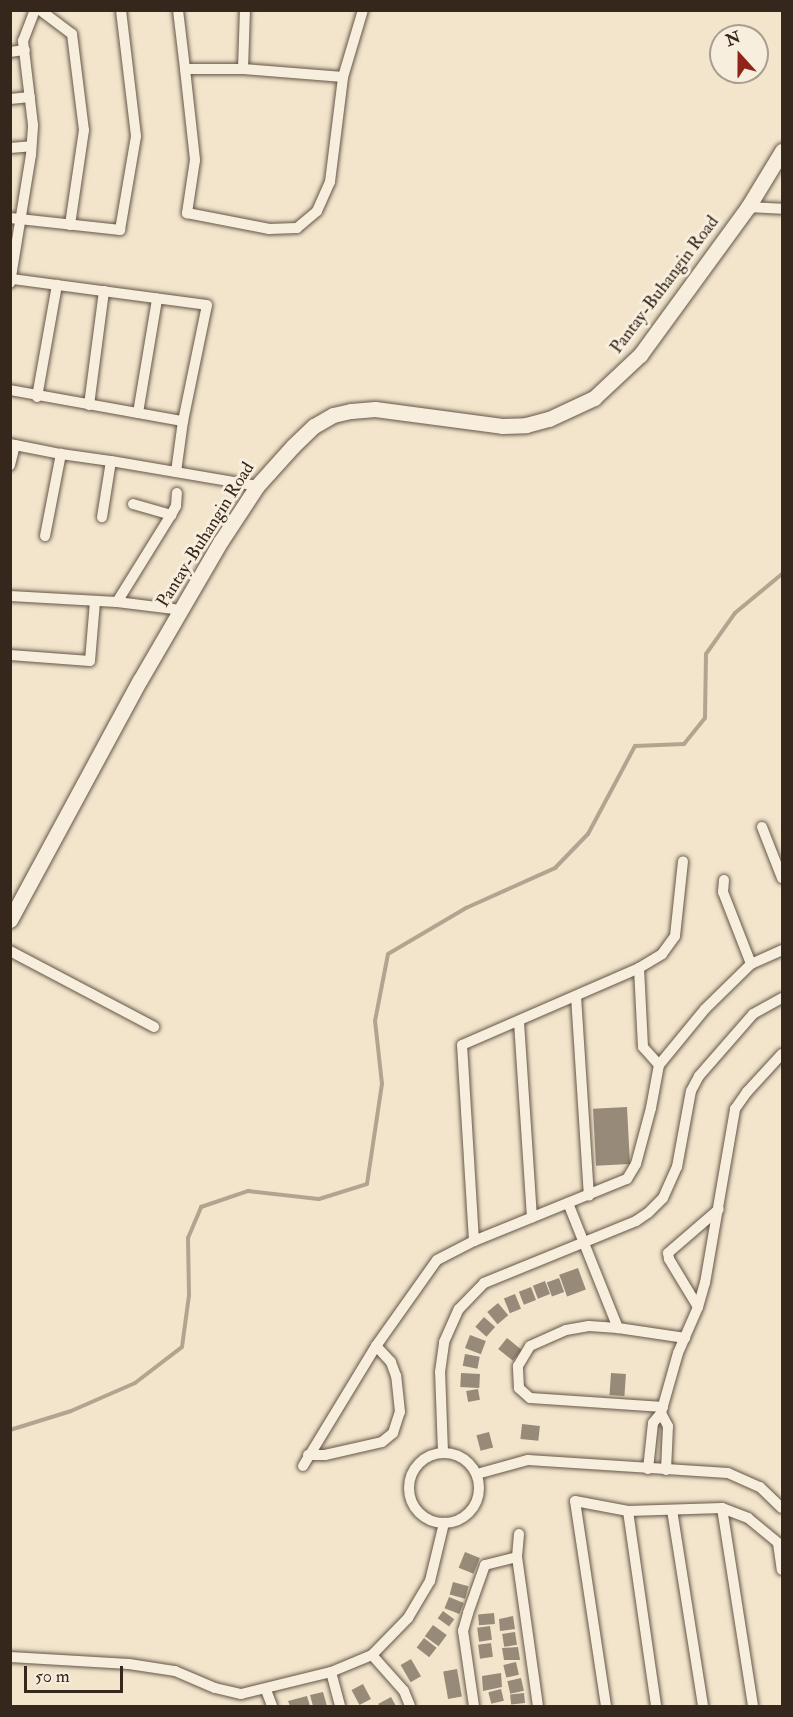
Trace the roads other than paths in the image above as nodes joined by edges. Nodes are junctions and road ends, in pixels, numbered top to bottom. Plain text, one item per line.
1 (35, 10) edge
2 (40, 10) edge
3 (121, 10) edge
4 (178, 10) edge
5 (245, 10) edge
6 (363, 10) edge
7 (24, 50) junction
8 (10, 52) edge
9 (184, 69) junction
10 (243, 69) junction
11 (343, 77) junction
12 (30, 97) junction
13 (10, 99) edge
14 (32, 146) junction
15 (10, 148) edge
16 (783, 151) edge
17 (748, 207) junction
18 (783, 208) edge
19 (16, 219) edge
20 (70, 225) junction
21 (11, 281) edge
22 (57, 285) junction
23 (104, 291) junction
24 (157, 298) junction
25 (10, 390) edge
26 (38, 397) junction
27 (89, 405) junction
28 (138, 413) junction
29 (183, 421) junction
30 (13, 445) edge
31 (61, 454) junction
32 (111, 461) junction
33 (10, 465) edge
34 (176, 472) junction
35 (257, 486) junction
36 (177, 493) dead end
37 (133, 504) dead end
38 (171, 515) junction
39 (102, 517) dead end
40 (45, 536) dead end
41 (10, 596) edge
42 (95, 601) junction
43 (117, 602) junction
44 (181, 610) junction
45 (10, 655) edge
46 (762, 827) dead end
47 (683, 861) dead end
48 (783, 878) edge
49 (724, 880) dead end
50 (10, 920) edge
51 (783, 950) edge
52 (10, 951) edge
53 (751, 964) junction
54 (639, 968) junction
55 (576, 996) junction
56 (783, 998) edge
57 (519, 1022) junction
58 (154, 1027) dead end
59 (783, 1054) edge
60 (658, 1065) junction
61 (777, 1066) edge
62 (589, 1196) junction
63 (568, 1203) junction
64 (718, 1209) junction
65 (532, 1218) junction
66 (474, 1241) junction
67 (584, 1243) junction
68 (698, 1307) junction
69 (618, 1328) junction
70 (685, 1338) junction
71 (376, 1346) junction
72 (662, 1410) junction
73 (442, 1452) junction
74 (308, 1455) junction
75 (303, 1466) dead end
76 (648, 1469) junction
77 (666, 1470) junction
78 (477, 1474) junction
79 (722, 1508) junction
80 (783, 1508) edge
81 (672, 1510) junction
82 (628, 1511) junction
83 (444, 1523) junction
84 (519, 1534) dead end
85 (780, 1544) edge
86 (517, 1557) junction
87 (783, 1570) edge
88 (372, 1655) junction
89 (10, 1657) edge
90 (331, 1672) junction
91 (266, 1690) junction
92 (272, 1707) edge
93 (340, 1707) edge
94 (410, 1707) edge
95 (474, 1707) edge
96 (538, 1707) edge
97 (606, 1707) edge
98 (656, 1707) edge
99 (703, 1707) edge
100 (753, 1707) edge

1 - 7 street
2 - 20 street
3 - 20 street
4 - 9 street
5 - 10 street
6 - 11 street
7 - 8 street
7 - 12 street
9 - 10 street
9 - 11 street
10 - 11 street
12 - 13 street
12 - 14 street
14 - 15 street
14 - 19 street
16 - 17 street, Pantay-Buhangin Road
17 - 18 street
17 - 35 street, Pantay-Buhangin Road
19 - 20 street
19 - 21 street
21 - 22 street
22 - 23 street
22 - 26 street
23 - 24 street
23 - 27 street
24 - 28 street
24 - 29 street
25 - 26 street
26 - 27 street
27 - 28 street
28 - 29 street
29 - 34 street
30 - 31 street
30 - 33 street
31 - 32 street
31 - 40 street
32 - 34 street
32 - 39 street
34 - 35 street
35 - 44 street, Pantay-Buhangin Road
36 - 38 street
37 - 38 street
38 - 43 street
41 - 42 street
42 - 43 street
42 - 45 street
43 - 44 street
44 - 50 street, Pantay-Buhangin Road
46 - 48 street
47 - 54 street
49 - 53 street
51 - 53 street
52 - 58 street
53 - 60 street
54 - 55 street
54 - 60 street
55 - 57 street
55 - 62 street
56 - 67 street
57 - 65 street
57 - 66 street
59 - 61 street
60 - 62 street
61 - 64 street
62 - 63 street
63 - 65 street
63 - 67 street
64 - 68 street
64 - 68 street
65 - 66 street
66 - 71 street
67 - 69 street
67 - 73 street
68 - 70 street
69 - 70 street
69 - 72 street
70 - 72 street
71 - 74 street
71 - 74 street
72 - 76 street
72 - 77 street
73 - 78 street
73 - 83 street
74 - 75 street
76 - 77 street
76 - 78 street
77 - 80 street
78 - 83 street
79 - 81 street
79 - 85 street
79 - 100 street
81 - 82 street
81 - 99 street
82 - 97 street
82 - 98 street
83 - 88 street
84 - 86 street
85 - 87 street
86 - 95 street
86 - 96 street
88 - 90 street
88 - 94 street
89 - 91 street
90 - 91 street
90 - 93 street
91 - 92 street

